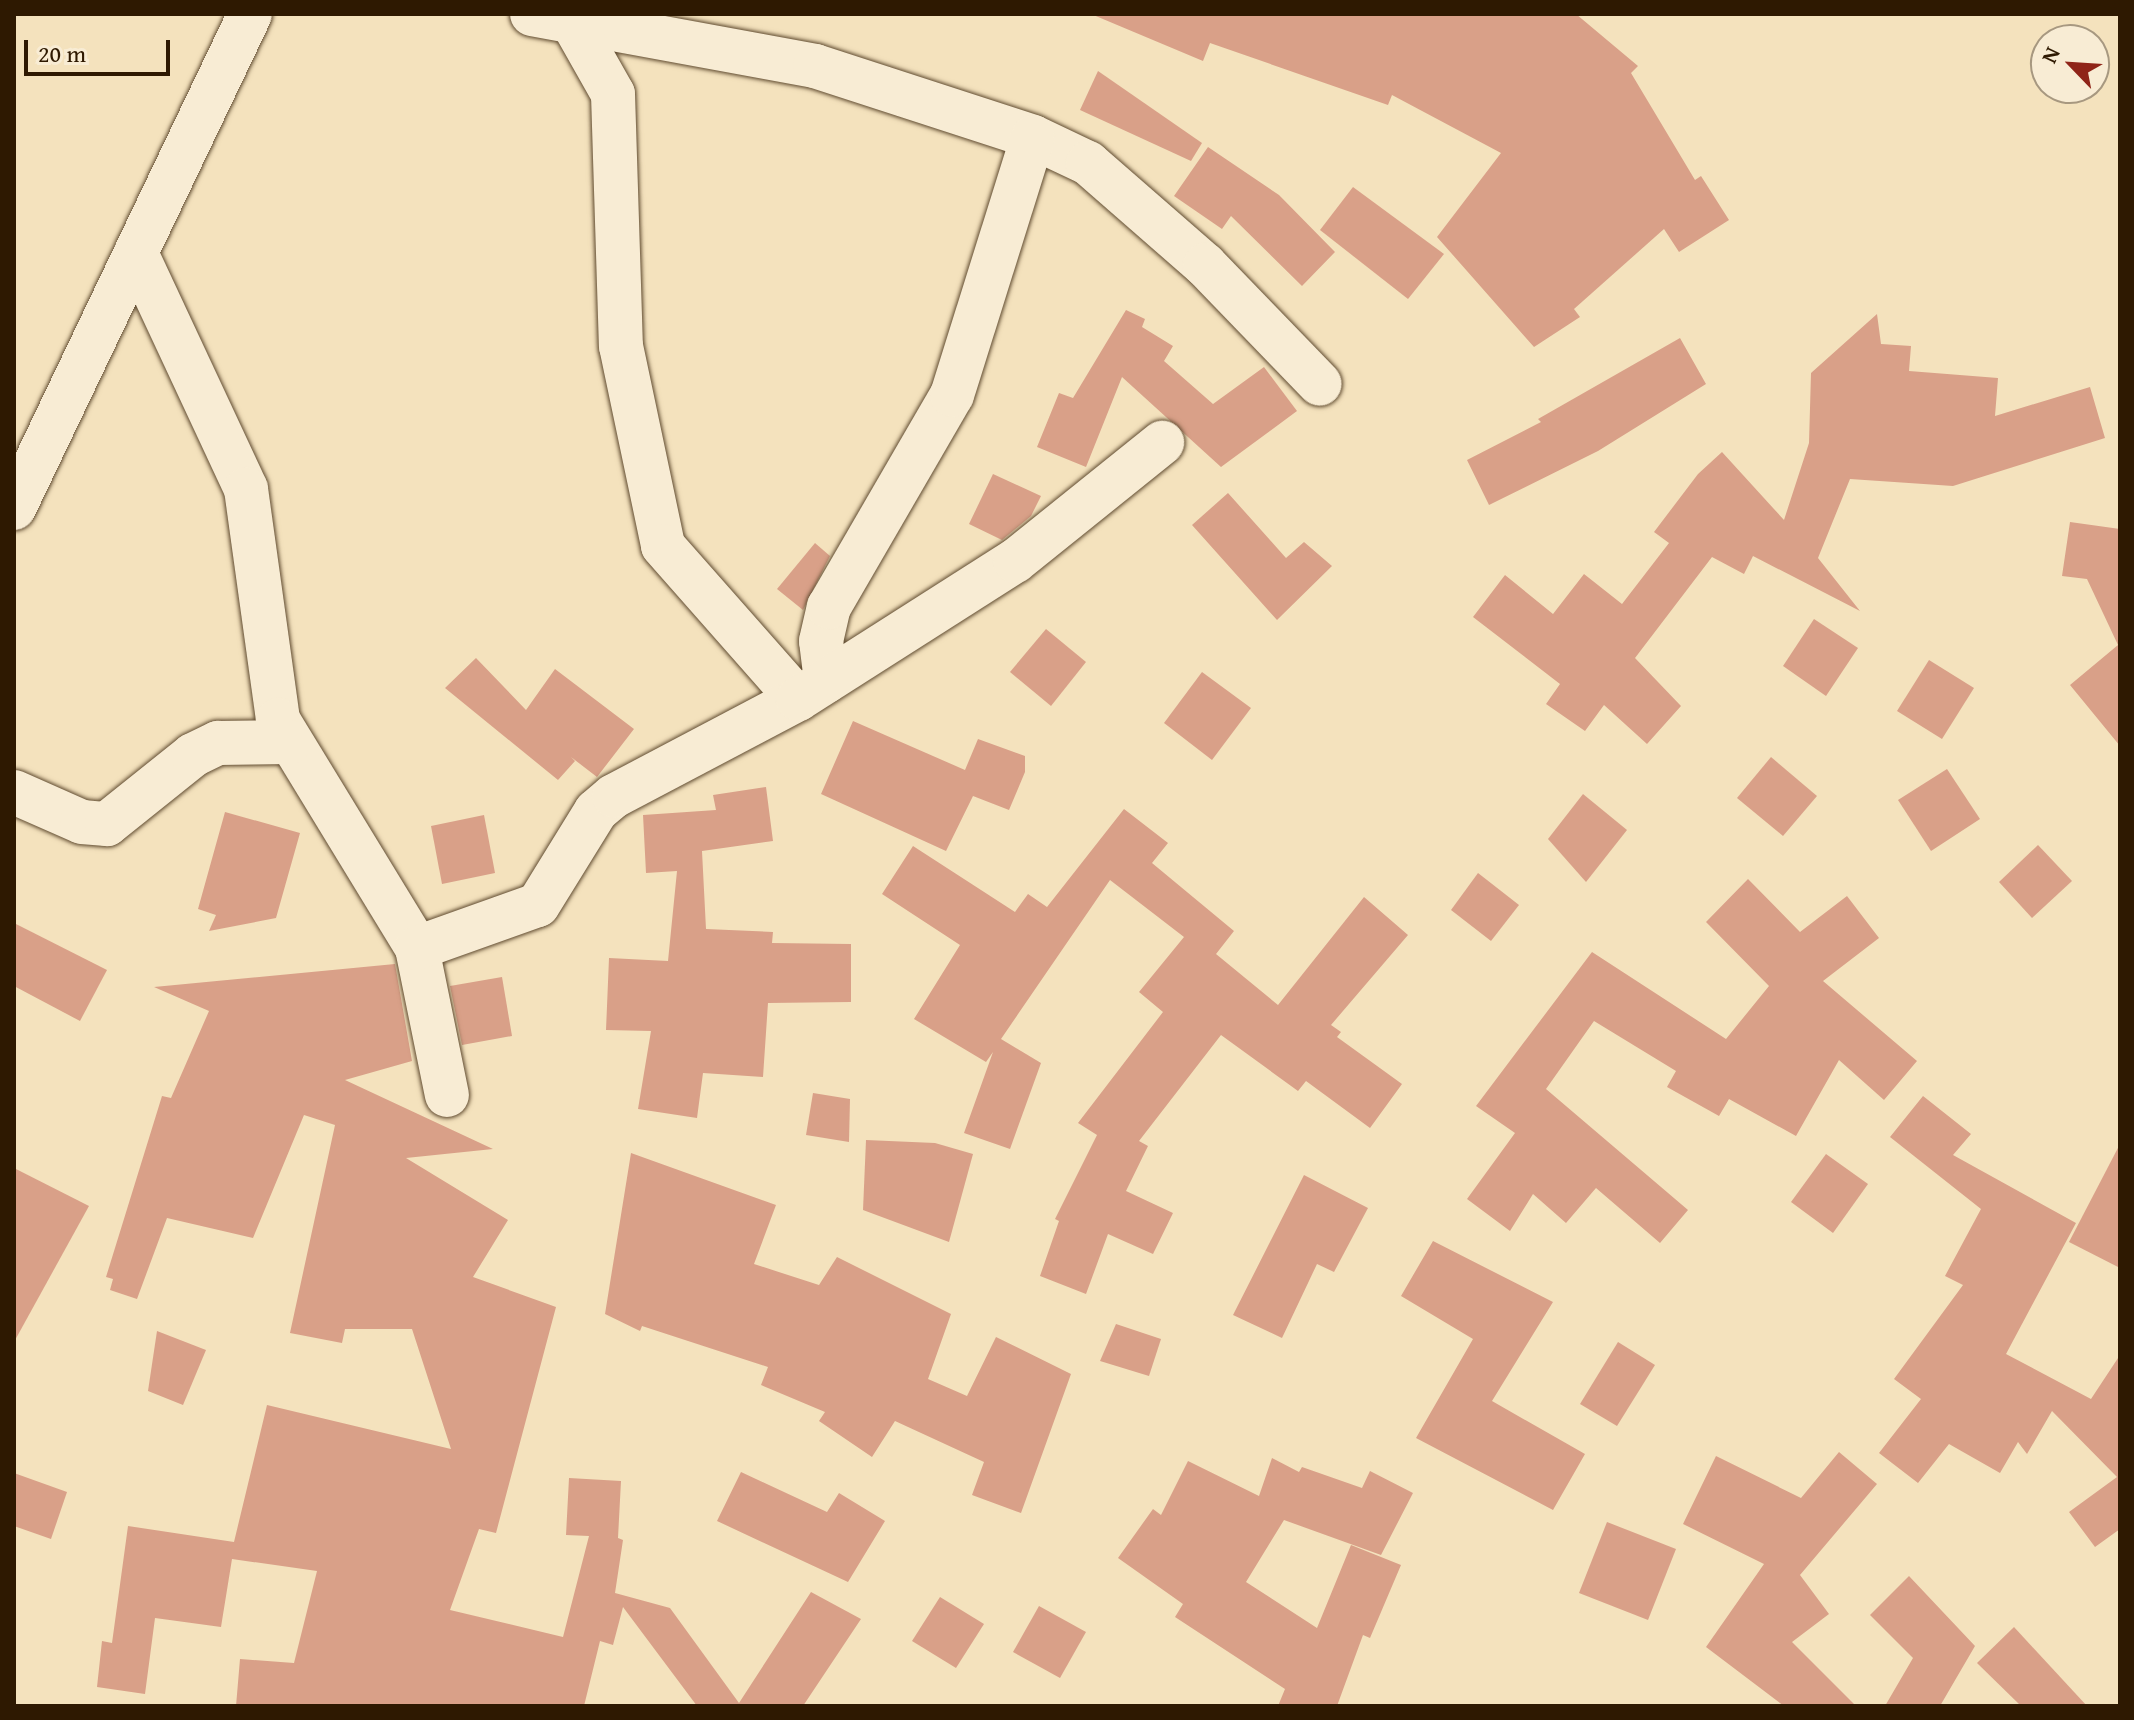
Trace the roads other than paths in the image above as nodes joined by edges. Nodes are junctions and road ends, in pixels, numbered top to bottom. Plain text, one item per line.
1 (250, 14) edge
2 (532, 14) edge
3 (574, 25) junction
4 (1033, 137) junction
5 (136, 253) junction
6 (1320, 384) dead end
7 (1162, 443) dead end
8 (14, 508) edge
9 (812, 690) junction
10 (290, 742) junction
11 (14, 792) edge
12 (417, 948) junction
13 (447, 1095) dead end

1 - 5 street
2 - 3 street
3 - 4 street
3 - 9 street
4 - 6 street
4 - 9 street
5 - 8 street
5 - 10 street
7 - 9 street
9 - 12 street
10 - 11 street
10 - 12 street
12 - 13 street

